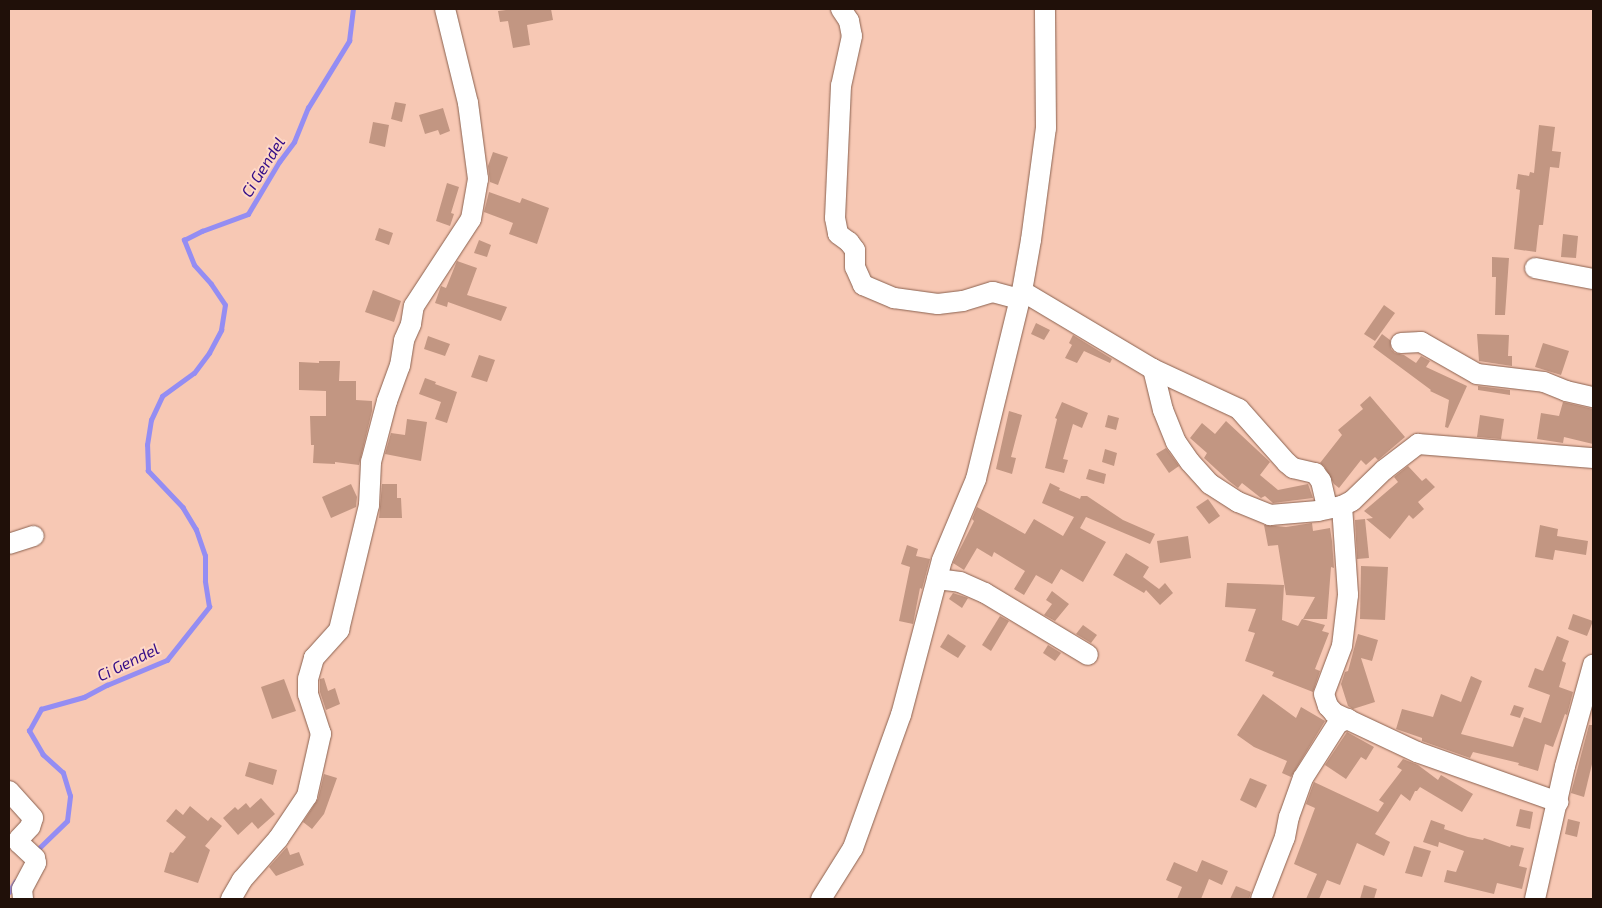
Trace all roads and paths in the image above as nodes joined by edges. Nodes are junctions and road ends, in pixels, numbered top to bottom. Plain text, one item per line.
1 (445, 9) edge
2 (841, 9) edge
3 (1045, 9) edge
4 (1535, 268) dead end
5 (1593, 279) edge
6 (1021, 295) junction
7 (1401, 343) dead end
8 (1154, 369) junction
9 (1593, 397) edge
10 (1593, 458) edge
11 (1335, 507) junction
12 (34, 536) dead end
13 (9, 544) edge
14 (937, 579) junction
15 (1088, 655) dead end
16 (1593, 665) edge
17 (1348, 719) junction
18 (9, 791) edge
19 (1558, 802) junction
20 (23, 899) edge
21 (231, 899) edge
22 (820, 899) edge
23 (1261, 899) edge
24 (1535, 899) edge

1 - 21 street
2 - 6 street
3 - 6 street
4 - 5 street
6 - 8 street
6 - 14 street
7 - 9 street
8 - 11 street
8 - 11 street
10 - 11 street
11 - 17 street
12 - 13 street
14 - 15 street
14 - 22 street
16 - 19 street
17 - 19 street
17 - 23 street
18 - 20 street
19 - 24 street

